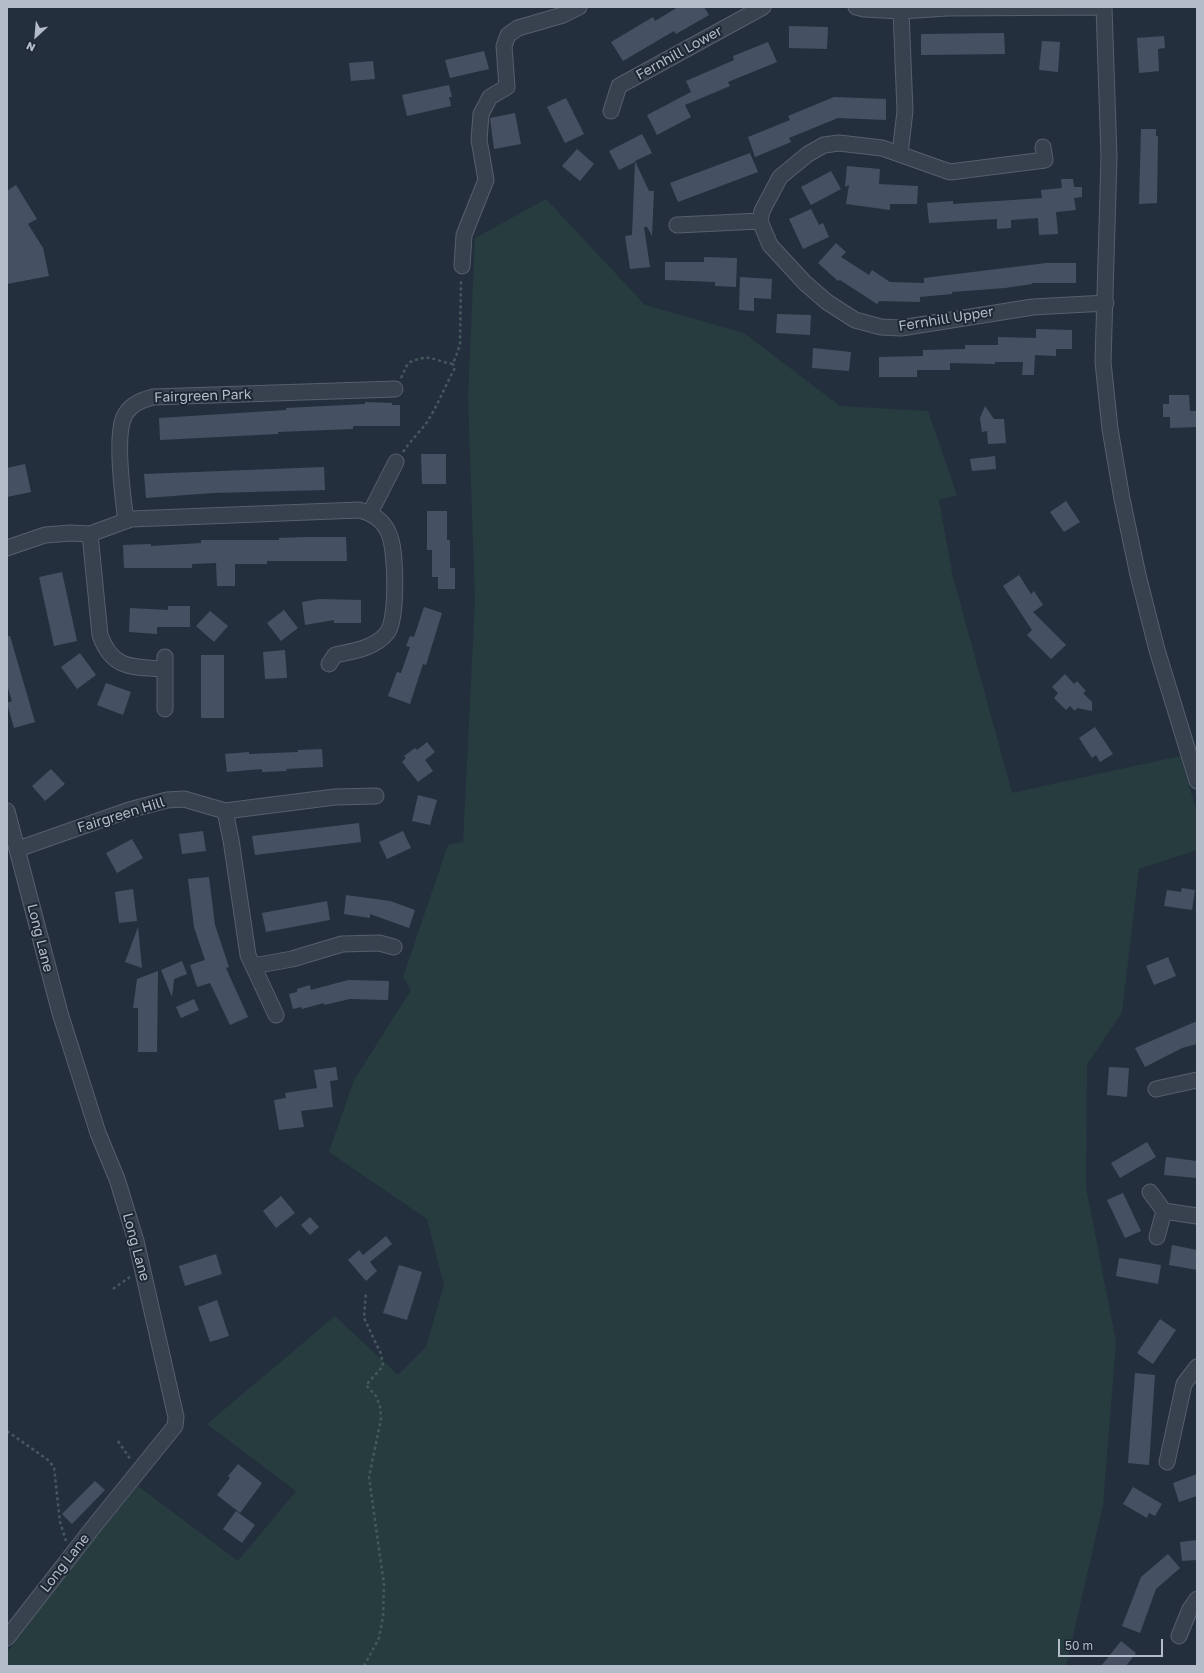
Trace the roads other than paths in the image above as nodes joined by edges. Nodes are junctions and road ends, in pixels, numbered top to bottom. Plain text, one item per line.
1 (579, 7) edge
2 (763, 7) edge
3 (856, 7) edge
4 (1104, 7) edge
5 (947, 8) edge
6 (901, 11) junction
7 (611, 111) dead end
8 (1043, 147) dead end
9 (900, 154) junction
10 (760, 221) junction
11 (677, 225) dead end
12 (462, 266) road end
13 (1106, 303) junction
14 (396, 389) road end
15 (396, 462) road end
16 (370, 513) junction
17 (126, 521) junction
18 (90, 534) junction
19 (7, 548) edge
20 (329, 664) dead end
21 (165, 709) dead end
22 (1193, 754) edge
23 (1197, 781) edge
24 (376, 796) dead end
25 (7, 811) edge
26 (225, 811) junction
27 (18, 849) junction
28 (394, 947) dead end
29 (253, 966) junction
30 (276, 1015) dead end
31 (1197, 1080) edge
32 (1156, 1089) dead end
33 (1150, 1192) dead end
34 (1164, 1211) junction
35 (1197, 1216) edge
36 (1157, 1237) dead end
37 (1197, 1367) edge
38 (1167, 1462) dead end
39 (1197, 1599) edge
40 (1179, 1636) dead end
41 (7, 1638) edge

1 - 12 street
2 - 7 street, Fernhill Lower
3 - 6 street
4 - 5 street
4 - 13 street
5 - 6 street
6 - 9 street
8 - 9 street
9 - 10 street
10 - 11 street
10 - 13 street, Fernhill Upper
13 - 22 street
14 - 17 street, Fairgreen Park
15 - 16 street
16 - 17 street
16 - 20 street
17 - 18 street
18 - 19 street
18 - 21 street
22 - 23 street
24 - 26 street, Fairgreen Hill
25 - 27 street, Long Lane
26 - 27 street, Fairgreen Hill
26 - 29 street
27 - 41 street, Long Lane
28 - 29 street
29 - 30 street
31 - 32 street
33 - 34 street
34 - 35 street
34 - 36 street
37 - 38 street
39 - 40 street

